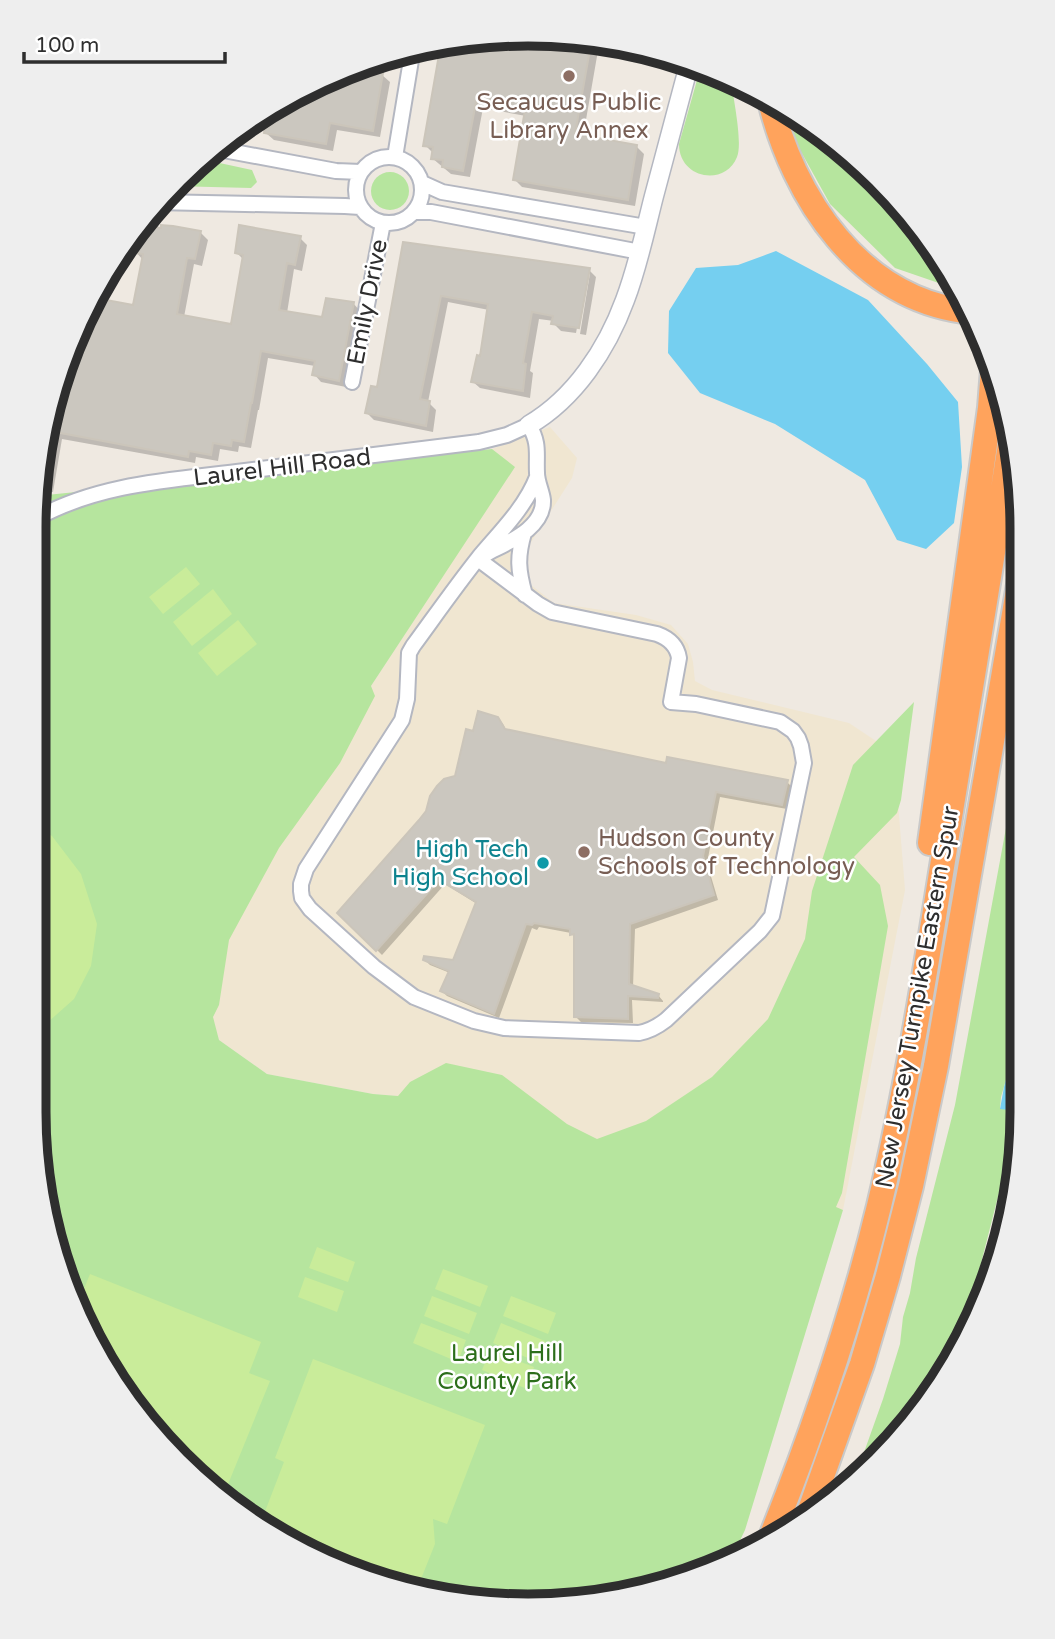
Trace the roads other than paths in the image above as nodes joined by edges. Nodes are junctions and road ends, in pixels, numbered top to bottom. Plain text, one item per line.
1 (411, 60) edge
2 (687, 73) edge
3 (774, 113) edge
4 (227, 151) edge
5 (395, 157) junction
6 (361, 172) junction
7 (422, 183) junction
8 (172, 202) edge
9 (360, 207) junction
10 (414, 212) junction
11 (383, 223) junction
12 (646, 227) junction
13 (640, 251) junction
14 (957, 309) edge
15 (352, 382) dead end
16 (991, 395) edge
17 (529, 425) junction
18 (1006, 471) edge
19 (537, 477) junction
20 (46, 513) edge
21 (524, 533) junction
22 (478, 559) junction
23 (525, 595) junction
24 (1010, 636) edge
25 (1010, 671) edge
26 (675, 681) junction
27 (696, 704) junction
28 (998, 705) junction
29 (923, 984) junction
30 (814, 1499) edge
31 (776, 1524) edge

1 - 5 street
2 - 12 street
3 - 14 highway
4 - 6 street
5 - 6 street
5 - 7 street
6 - 9 street
7 - 10 street
7 - 12 street
8 - 9 street
9 - 11 street
10 - 11 street
10 - 13 street
11 - 15 street, Emily Drive
12 - 13 street
13 - 17 street
16 - 29 highway
17 - 19 street
17 - 20 street, Laurel Hill Road
18 - 29 highway, New Jersey Turnpike Eastern Spur
19 - 21 street
19 - 22 street
21 - 22 street
21 - 23 street
22 - 23 street
22 - 27 street
23 - 26 street
24 - 28 highway, New Jersey Turnpike Eastern Spur
25 - 28 highway
26 - 27 street
26 - 27 street
28 - 30 highway, New Jersey Turnpike Eastern Spur
29 - 31 highway, New Jersey Turnpike Eastern Spur

